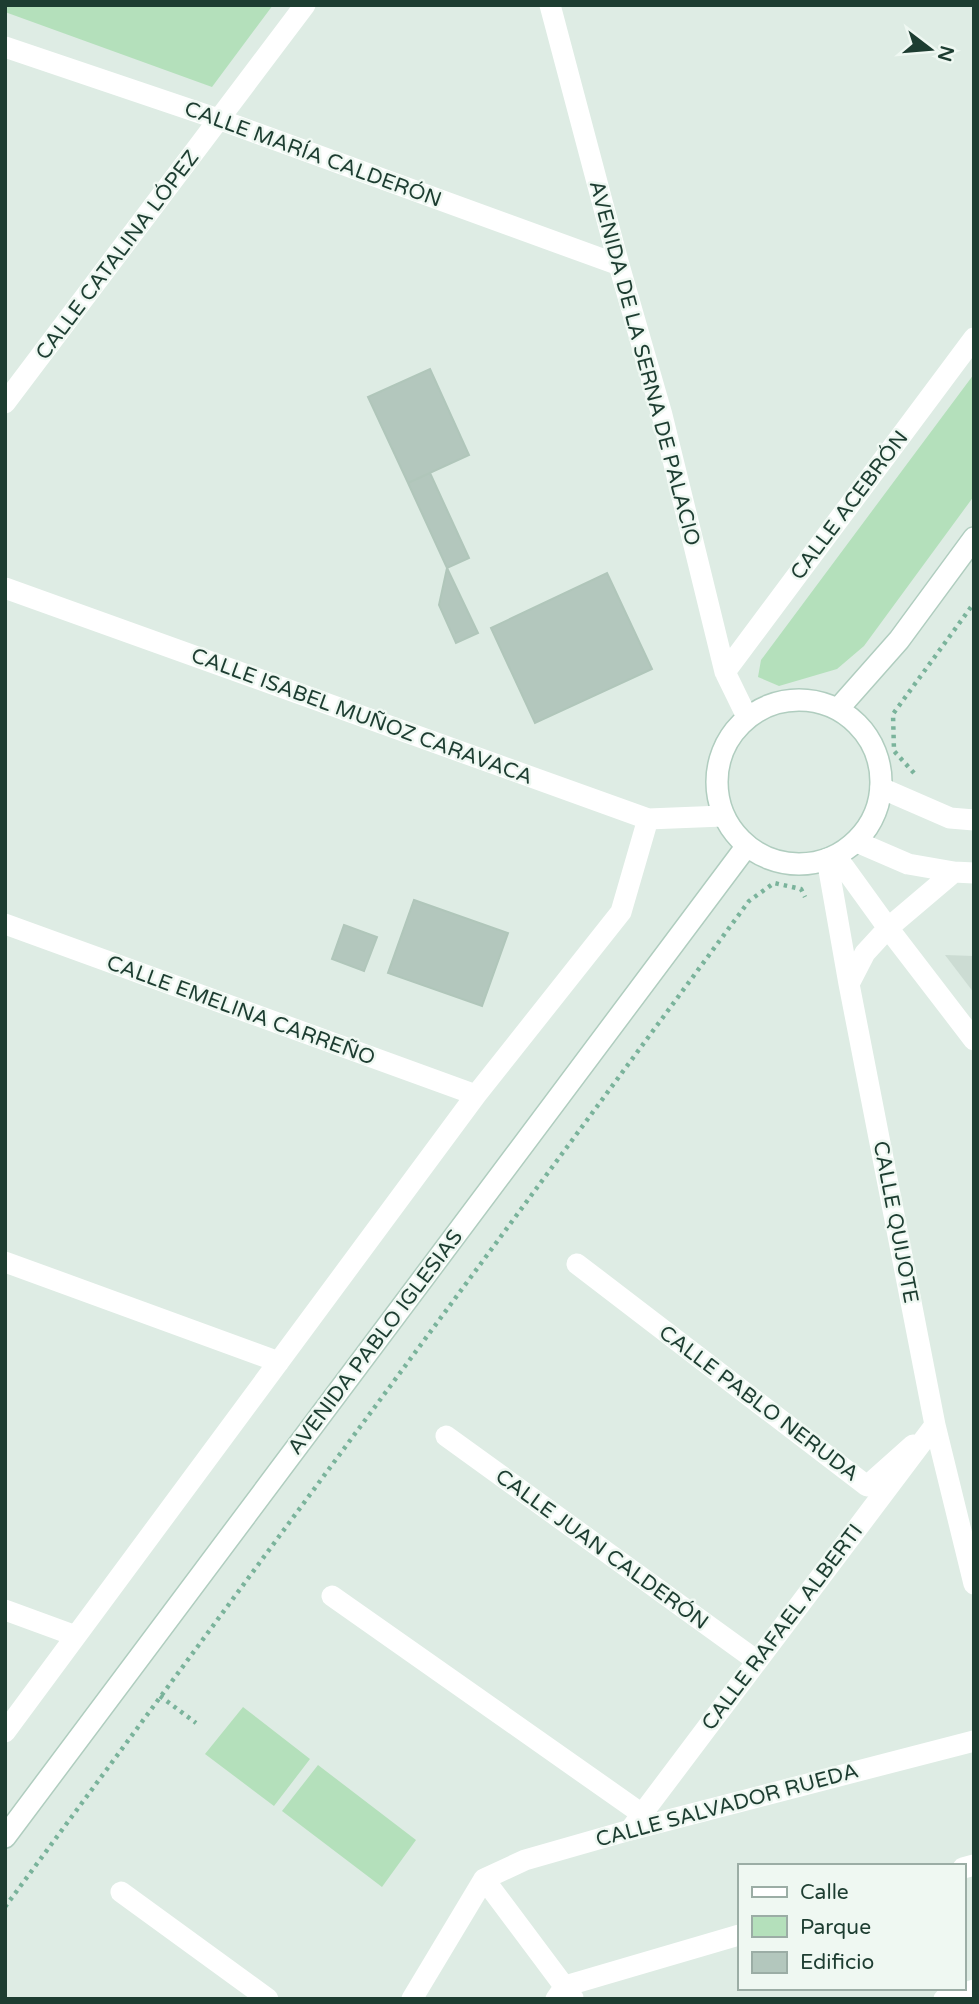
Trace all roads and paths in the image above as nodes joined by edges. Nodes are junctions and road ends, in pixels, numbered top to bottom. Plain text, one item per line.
1 (305, 5) edge
2 (550, 5) edge
3 (5, 47) edge
4 (218, 119) junction
5 (619, 265) junction
6 (974, 338) edge
7 (5, 403) edge
8 (974, 538) edge
9 (5, 588) edge
10 (974, 603) edge
11 (725, 672) junction
12 (838, 709) junction
13 (747, 718) junction
14 (881, 788) junction
15 (926, 808) junction
16 (723, 817) junction
17 (648, 819) junction
18 (974, 820) edge
19 (857, 842) junction
20 (746, 847) junction
21 (831, 858) junction
22 (964, 873) edge
23 (807, 901) dead end
24 (5, 924) edge
25 (888, 928) junction
26 (849, 984) junction
27 (974, 1041) edge
28 (476, 1095) junction
29 (5, 1262) edge
30 (577, 1264) dead end
31 (279, 1362) junction
32 (935, 1425) junction
33 (446, 1436) dead end
34 (974, 1584) edge
35 (332, 1596) dead end
36 (5, 1610) edge
37 (76, 1636) junction
38 (757, 1661) junction
39 (160, 1696) junction
40 (197, 1723) dead end
41 (5, 1732) edge
42 (974, 1740) edge
43 (636, 1822) junction
44 (5, 1837) edge
45 (484, 1880) junction
46 (121, 1892) dead end
47 (5, 1907) edge
48 (738, 1935) edge
49 (974, 1990) edge
50 (565, 1995) edge
51 (268, 1999) edge
52 (412, 1999) edge
53 (944, 1999) edge

1 - 4 street, CALLE CATALINA LÓPEZ
2 - 5 street, AVENIDA DE LA SERNA DE PALACIO
3 - 4 street, CALLE MARÍA CALDERÓN
4 - 5 street, CALLE MARÍA CALDERÓN
4 - 7 street, CALLE CATALINA LÓPEZ
5 - 11 street, AVENIDA DE LA SERNA DE PALACIO
6 - 11 street, CALLE ACEBRÓN
8 - 12 street
9 - 17 street, CALLE ISABEL MUÑOZ CARAVACA
10 - 15 path
11 - 13 street, AVENIDA DE LA SERNA DE PALACIO
12 - 13 street
12 - 14 street
13 - 16 street
14 - 15 street
14 - 19 street
15 - 18 street
16 - 17 street, CALLE ISABEL MUÑOZ CARAVACA
16 - 20 street
17 - 28 street
19 - 21 street
19 - 22 street
20 - 21 street
20 - 44 street, AVENIDA PABLO IGLESIAS
21 - 25 street
21 - 26 street, CALLE QUIJOTE
22 - 25 street
23 - 39 path
24 - 28 street, CALLE EMELINA CARREÑO
25 - 26 street
25 - 27 street
26 - 32 street, CALLE QUIJOTE
28 - 31 street
29 - 31 street
30 - 32 street, CALLE PABLO NERUDA
31 - 37 street
32 - 34 street, CALLE QUIJOTE
32 - 38 street, CALLE RAFAEL ALBERTI
33 - 38 street, CALLE JUAN CALDERÓN
35 - 43 street
36 - 37 street
37 - 41 street
38 - 43 street, CALLE RAFAEL ALBERTI
39 - 40 path
39 - 47 path
42 - 43 street, CALLE SALVADOR RUEDA
43 - 45 street, CALLE SALVADOR RUEDA
45 - 50 street
45 - 52 street
46 - 51 street
48 - 50 street
49 - 53 street

